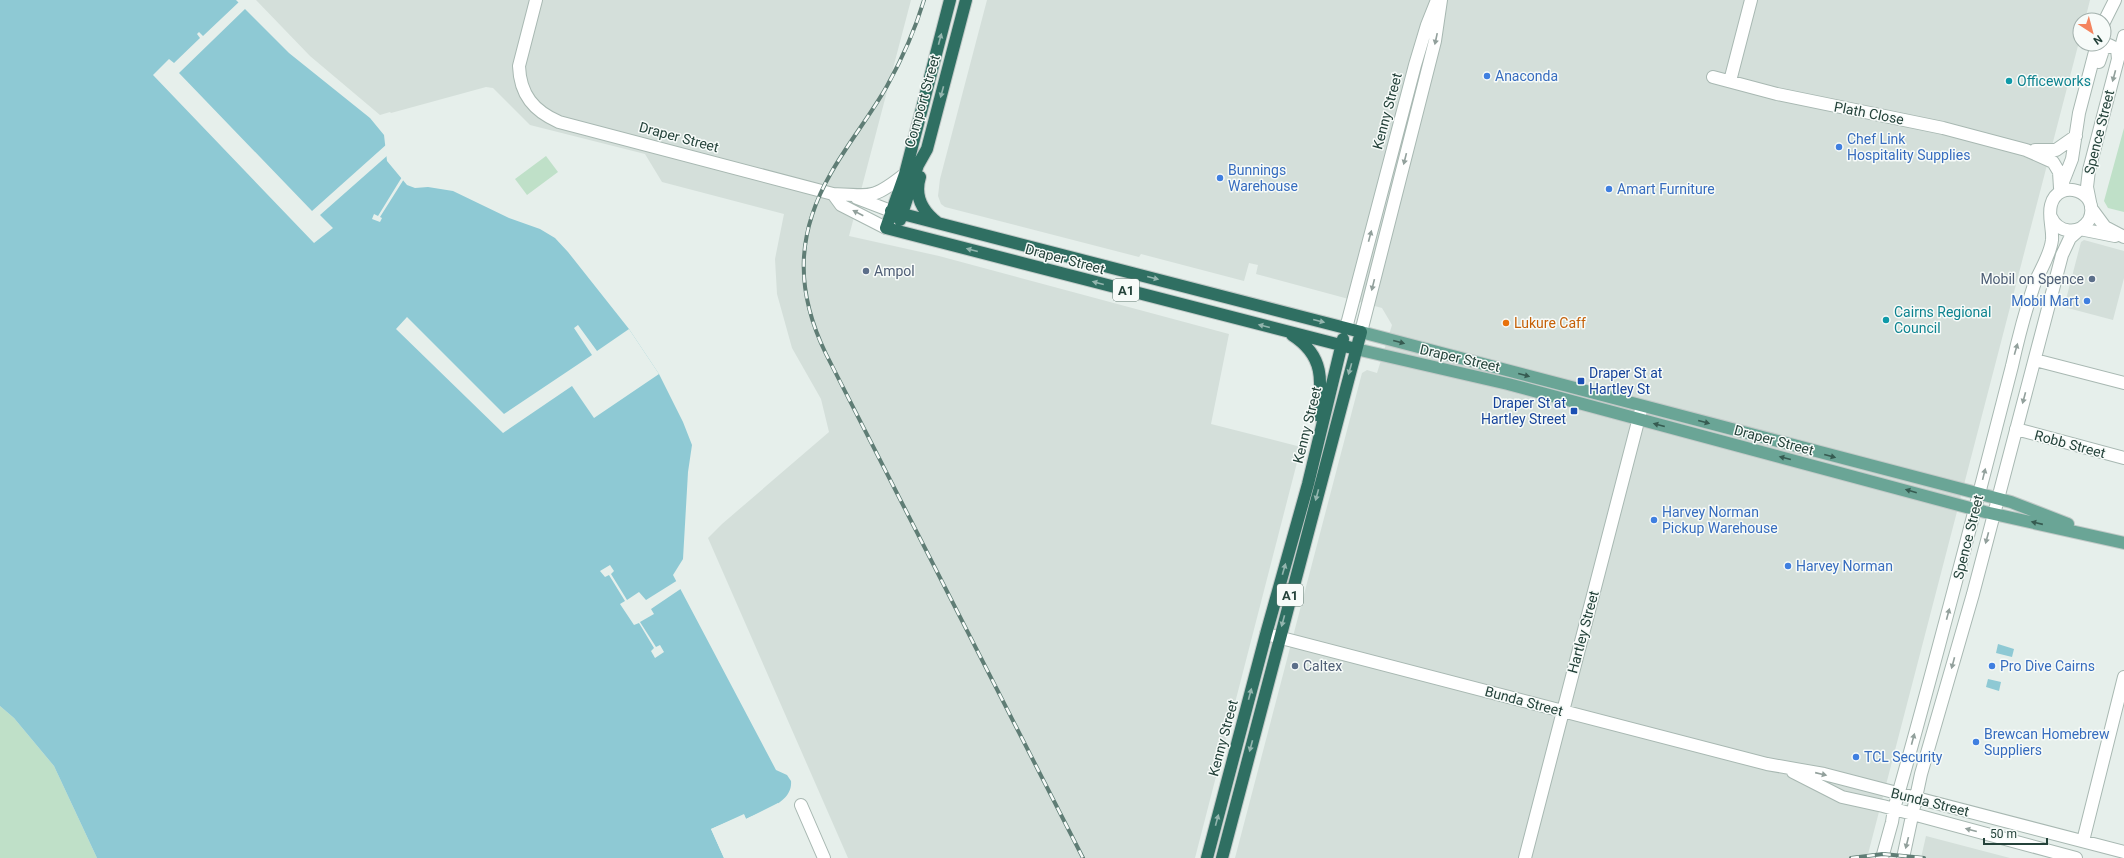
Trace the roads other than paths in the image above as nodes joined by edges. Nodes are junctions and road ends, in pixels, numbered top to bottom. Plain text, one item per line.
1 (536, 0) edge
2 (950, 0) edge
3 (966, 0) edge
4 (1437, 0) edge
5 (1440, 0) edge
6 (1751, 0) edge
7 (2106, 0) edge
8 (2115, 0) edge
9 (2104, 12) edge
10 (2108, 12) edge
11 (2124, 36) edge
12 (2095, 52) edge
13 (2118, 59) junction
14 (1713, 77) dead end
15 (1730, 81) junction
16 (2080, 107) junction
17 (2076, 136) junction
18 (927, 149) junction
19 (2026, 150) junction
20 (904, 174) junction
21 (2060, 188) junction
22 (833, 194) junction
23 (848, 195) junction
24 (2053, 200) junction
25 (2091, 206) junction
26 (896, 213) junction
27 (2051, 217) junction
28 (939, 224) junction
29 (891, 229) junction
30 (2079, 229) junction
31 (2124, 237) edge
32 (1346, 328) junction
33 (1286, 332) junction
34 (1361, 332) junction
35 (1342, 345) junction
36 (1356, 349) junction
37 (2035, 360) junction
38 (2124, 383) edge
39 (1642, 406) junction
40 (1639, 420) junction
41 (2016, 429) junction
42 (2124, 458) edge
43 (1308, 484) junction
44 (1979, 495) junction
45 (1997, 500) junction
46 (1976, 509) junction
47 (1994, 514) junction
48 (2089, 534) junction
49 (2124, 543) edge
50 (1266, 634) junction
51 (1279, 637) junction
52 (2124, 676) edge
53 (1562, 711) junction
54 (1782, 768) junction
55 (1898, 794) junction
56 (1916, 797) junction
57 (801, 805) dead end
58 (1894, 809) junction
59 (1912, 814) junction
60 (2082, 841) junction
61 (2124, 852) edge
62 (824, 858) edge
63 (1207, 858) edge
64 (1222, 858) edge
65 (1525, 858) edge
66 (1882, 858) edge
67 (1903, 858) edge
68 (2076, 858) edge

1 - 22 street, Draper Street
20 -> 2 highway, Comport Street
3 -> 18 highway, Comport Street
32 -> 4 street, Kenny Street
5 -> 34 street, Kenny Street
6 - 15 street
7 - 9 street
8 - 10 street
11 - 13 street, Spence Street
12 - 16 street, Spence Street
13 - 16 street
13 -> 25 street, Spence Street
14 - 15 street, Plath Close
15 - 19 street, Plath Close
16 - 17 street, Spence Street
17 - 19 street, Plath Close
17 - 21 street, Spence Street
18 - 26 highway, Comport Street
18 - 28 highway
19 - 21 street, Plath Close
20 - 23 street, Draper Street
20 - 26 highway, Comport Street
21 - 24 street, Spence Street
22 - 23 street, Draper Street
29 -> 22 street, Draper Street
23 - 26 street, Draper Street
24 - 25 street, Spence Street
24 - 27 street, Spence Street
25 - 30 street, Spence Street
25 - 31 street
26 - 28 highway, Draper Street / A1
26 - 29 highway, Comport Street
27 - 30 street
44 -> 27 street, Spence Street
28 -> 32 highway, Draper Street / A1
33 -> 29 highway, Draper Street / A1
30 - 31 street
30 - 37 street, Spence Street
32 - 34 highway, Draper Street / A1
32 - 35 highway, Kenny Street / A1
33 - 35 highway, Draper Street / A1
33 - 43 highway
34 - 36 highway, Kenny Street / A1
34 -> 39 main road, Draper Street
35 - 36 highway, Draper Street / A1
35 - 43 highway, Kenny Street / A1
36 - 40 main road, Draper Street
36 -> 51 highway, Kenny Street / A1
37 - 38 street
37 -> 41 street, Spence Street
39 - 40 street, Hartley Street
39 -> 44 main road, Draper Street
46 -> 40 main road, Draper Street
40 - 53 street, Hartley Street
41 - 42 street, Robb Street
41 - 45 street, Spence Street
50 -> 43 highway, Kenny Street / A1
44 - 45 main road, Draper Street
44 - 46 street, Spence Street
45 - 47 street, Spence Street
45 - 48 main road, Draper Street
46 - 47 main road, Draper Street
55 -> 46 street, Spence Street
48 -> 47 main road, Draper Street
47 -> 56 street, Spence Street
48 - 49 main road, Draper Street
50 - 51 street, Bunda Street
63 -> 50 highway, Kenny Street / A1
51 - 53 street, Bunda Street
51 -> 64 highway, Kenny Street / A1
52 - 60 street
53 - 54 street, Bunda Street
53 - 65 street, Hartley Street
54 -> 55 street, Bunda Street
54 - 58 street, Bunda Street
55 - 56 street, Bunda Street
55 - 58 street, Spence Street
56 - 59 street, Spence Street
56 - 60 street, Bunda Street
57 - 62 street
58 - 59 street, Bunda Street
58 - 66 street, Spence Street
59 -> 67 street, Spence Street
68 -> 59 street, Bunda Street
60 - 61 street, Bunda Street

